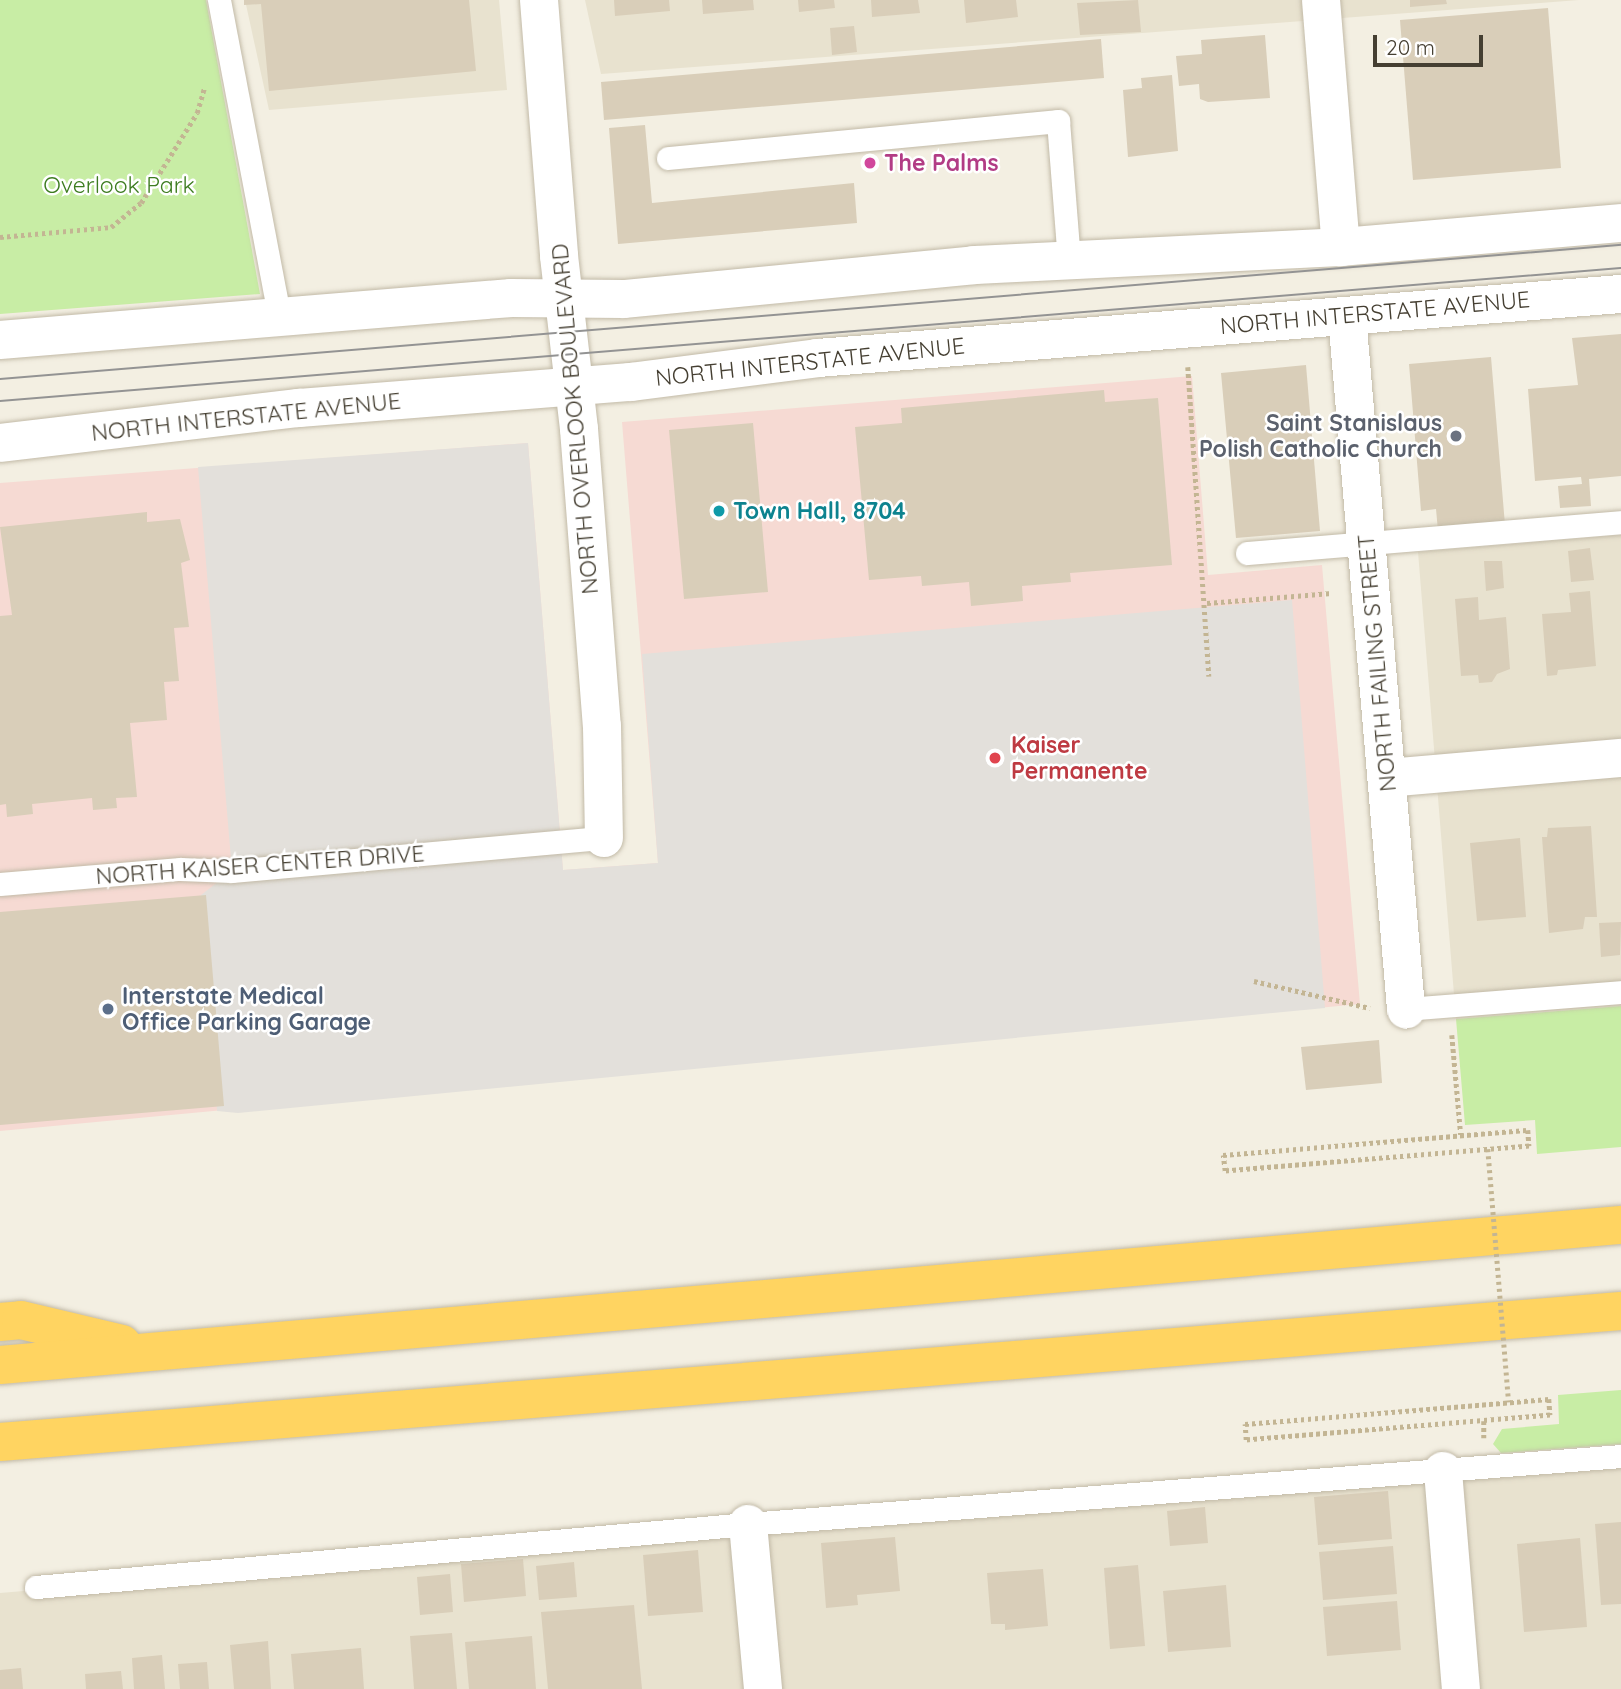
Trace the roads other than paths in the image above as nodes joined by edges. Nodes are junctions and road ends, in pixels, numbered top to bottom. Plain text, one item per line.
1 (219, 0) edge
2 (539, 0) edge
3 (1321, 0) edge
4 (668, 158) dead end
5 (1621, 223) edge
6 (1341, 247) junction
7 (1069, 261) junction
8 (1621, 294) edge
9 (564, 298) junction
10 (279, 315) junction
11 (1348, 316) junction
12 (0, 340) edge
13 (574, 386) junction
14 (0, 443) edge
15 (1621, 522) edge
16 (1367, 543) junction
17 (1247, 553) dead end
18 (1621, 758) edge
19 (1387, 778) junction
20 (604, 838) joint
21 (0, 884) edge
22 (1621, 992) edge
23 (1406, 1009) joint
24 (1621, 1225) edge
25 (1621, 1311) edge
26 (0, 1322) edge
27 (158, 1352) junction
28 (0, 1365) edge
29 (0, 1442) edge
30 (1621, 1457) edge
31 (1443, 1471) junction
32 (748, 1524) junction
33 (36, 1587) dead end
34 (762, 1689) edge
35 (1461, 1689) edge

1 - 10 lane
2 - 9 street, NORTH OVERLOOK BOULEVARD
3 - 6 street
4 - 7 lane
5 - 6 street
6 - 7 street
7 - 9 street
8 - 11 street, NORTH INTERSTATE AVENUE
9 - 10 street
9 - 13 street, NORTH OVERLOOK BOULEVARD
10 - 12 street
11 - 13 street, NORTH INTERSTATE AVENUE
11 - 16 street, NORTH FAILING STREET
13 - 14 street, NORTH INTERSTATE AVENUE
13 - 20 street, NORTH OVERLOOK BOULEVARD
15 - 16 lane
16 - 17 lane
16 - 19 street, NORTH FAILING STREET
18 - 19 street
19 - 23 street, NORTH FAILING STREET
20 - 21 lane, NORTH KAISER CENTER DRIVE
22 - 23 lane
24 - 27 highway
25 - 29 highway
26 - 27 highway
27 - 28 highway
30 - 31 lane
31 - 32 lane
31 - 35 street
32 - 33 lane
32 - 34 street

